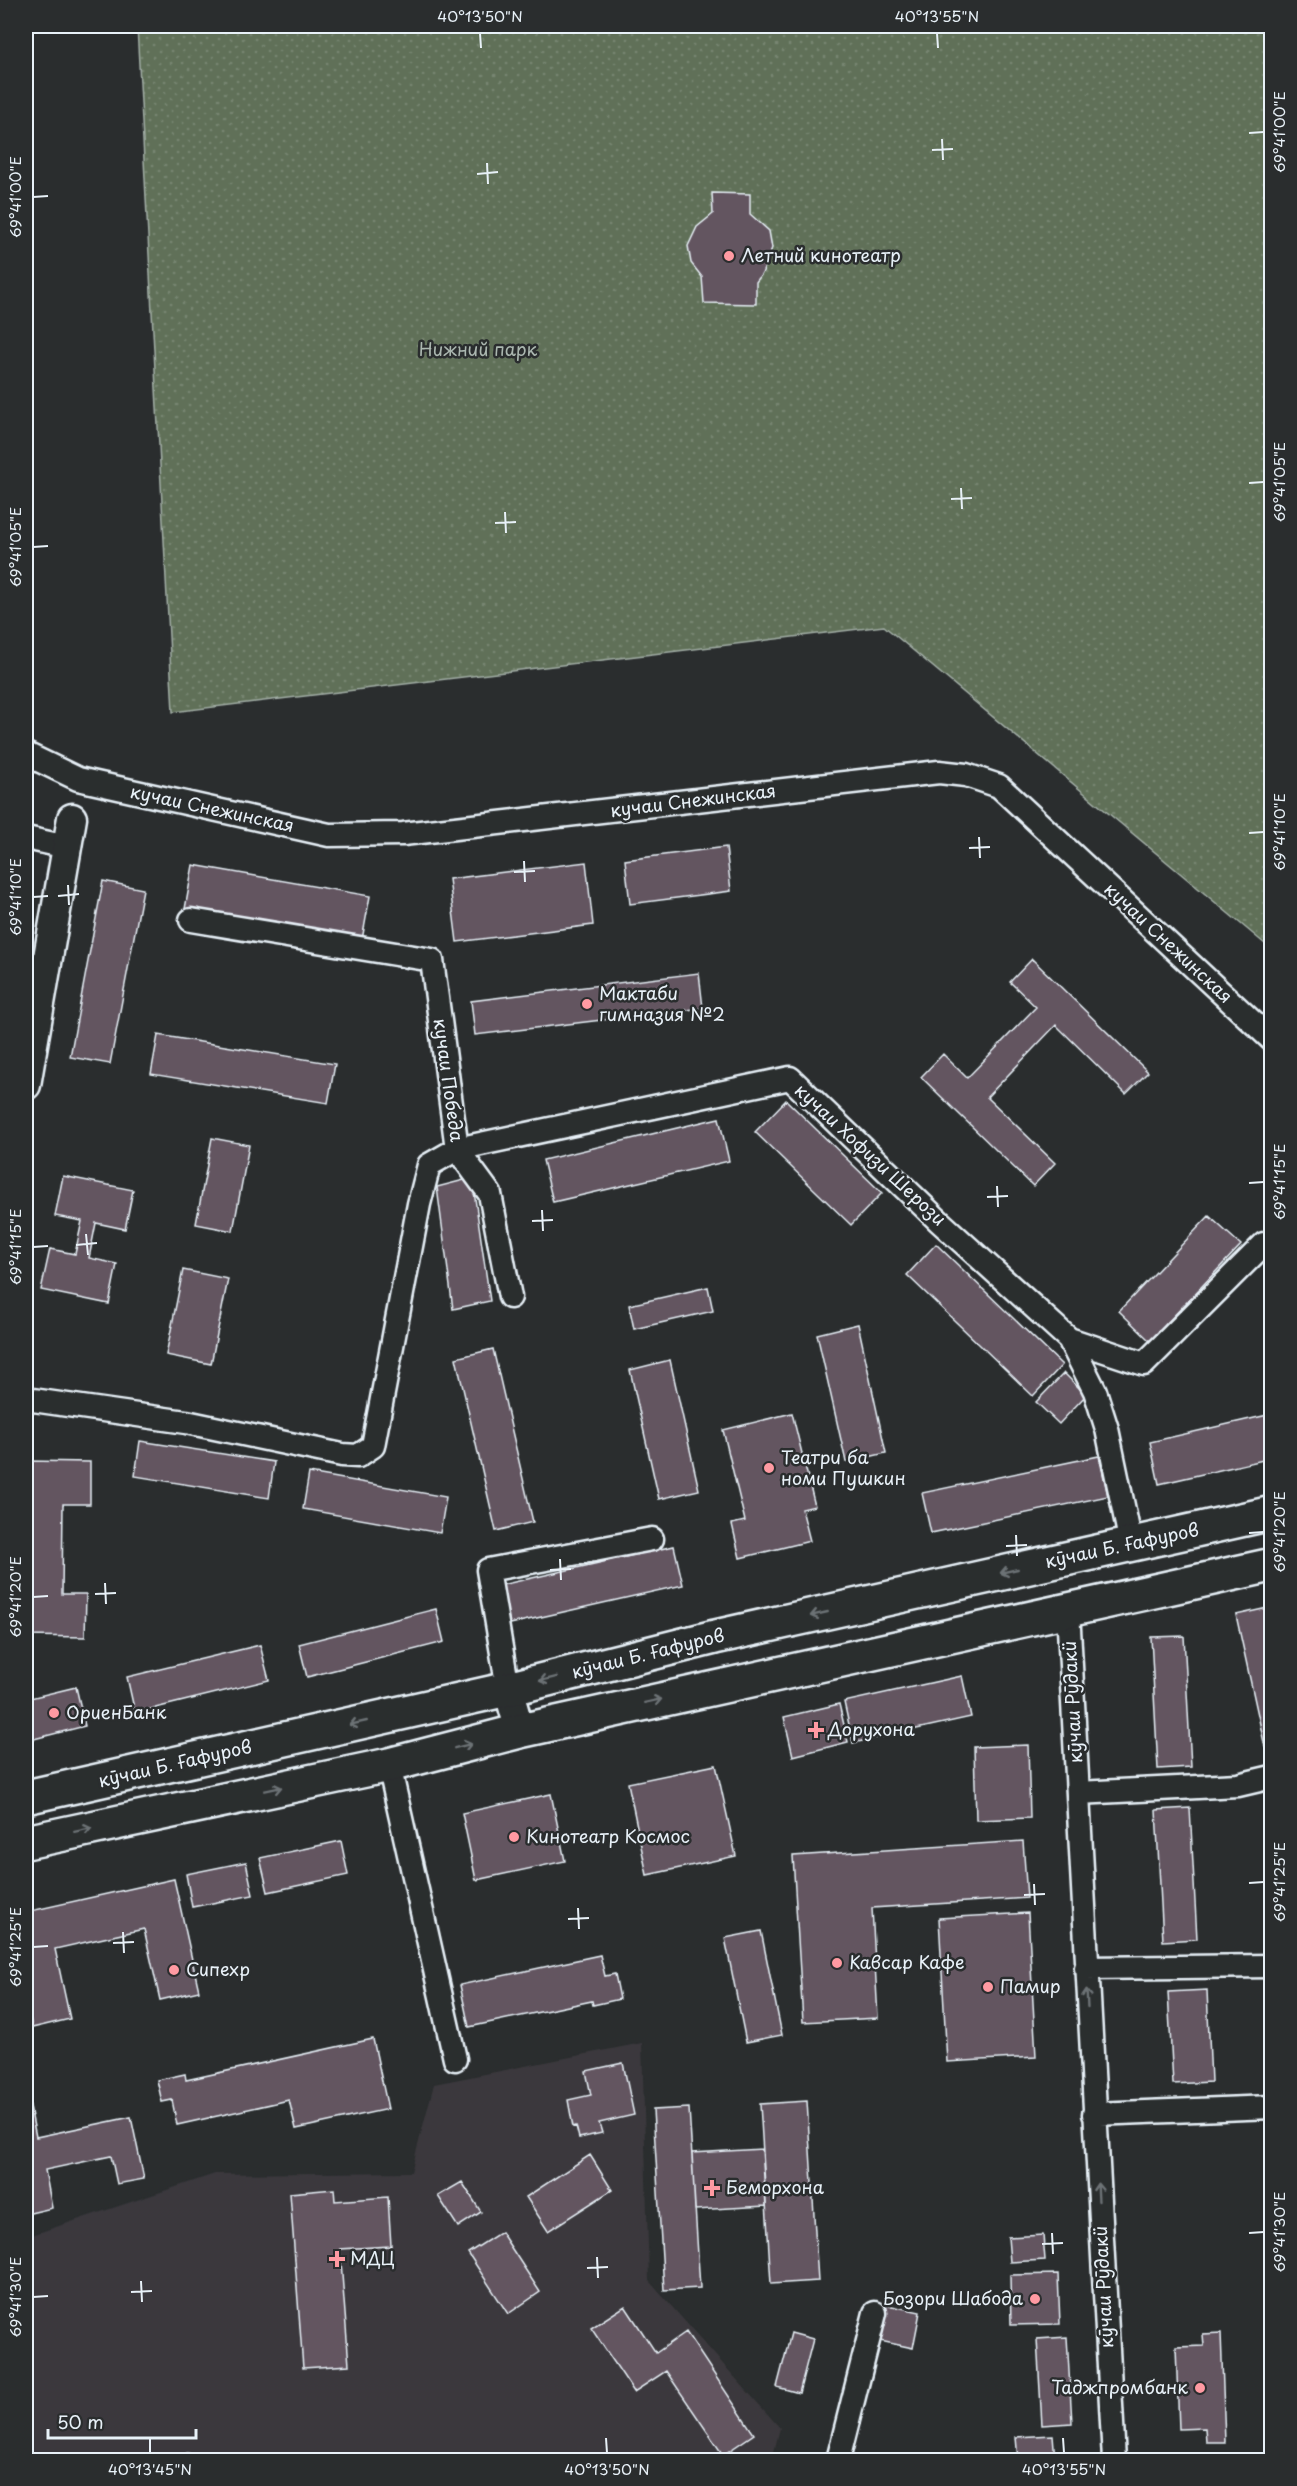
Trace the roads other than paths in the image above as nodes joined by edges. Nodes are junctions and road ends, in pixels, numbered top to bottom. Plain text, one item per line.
1 (26, 754) edge
2 (72, 818) dead end
3 (26, 838) edge
4 (67, 847) junction
5 (191, 920) dead end
6 (1272, 1040) edge
7 (26, 1085) edge
8 (457, 1149) junction
9 (1264, 1244) dead end
10 (510, 1297) dead end
11 (1069, 1339) junction
12 (26, 1399) edge
13 (1272, 1513) edge
14 (652, 1539) dead end
15 (1131, 1544) junction
16 (1272, 1565) edge
17 (1068, 1610) junction
18 (508, 1689) junction
19 (520, 1731) junction
20 (389, 1765) junction
21 (1272, 1777) edge
22 (1238, 1785) junction
23 (1272, 1792) edge
24 (1078, 1793) junction
25 (26, 1797) edge
26 (26, 1842) edge
27 (1272, 1966) edge
28 (1086, 1968) junction
29 (455, 2059) dead end
30 (1272, 2107) edge
31 (1094, 2114) junction
32 (875, 2313) dead end
33 (838, 2460) edge
34 (1114, 2460) edge

1 - 6 street, кучаи Снежинская
2 - 4 street
3 - 4 street
4 - 7 street
5 - 8 street, кучаи Победа
8 - 10 street, кучаи Победа
8 - 11 street, кучаи Хофизи Шерози
8 - 12 street
9 - 11 street
11 - 15 street
13 - 15 main road, кӯчаи Б. Ғафуров
14 - 18 street
15 -> 18 main road, кӯчаи Б. Ғафуров
16 - 17 main road
19 -> 17 main road
17 - 24 street, кӯчаи Рӯдакӣ
18 - 19 street
18 -> 25 main road, кӯчаи Б. Ғафуров
20 -> 19 main road
26 -> 20 main road
20 - 29 street
21 - 22 street
22 - 23 street
22 - 24 street
24 - 28 street, кӯчаи Рӯдакӣ
27 - 28 street
31 -> 28 street, кӯчаи Рӯдакӣ
30 - 31 street
34 -> 31 street, кӯчаи Рӯдакӣ
32 - 33 street

